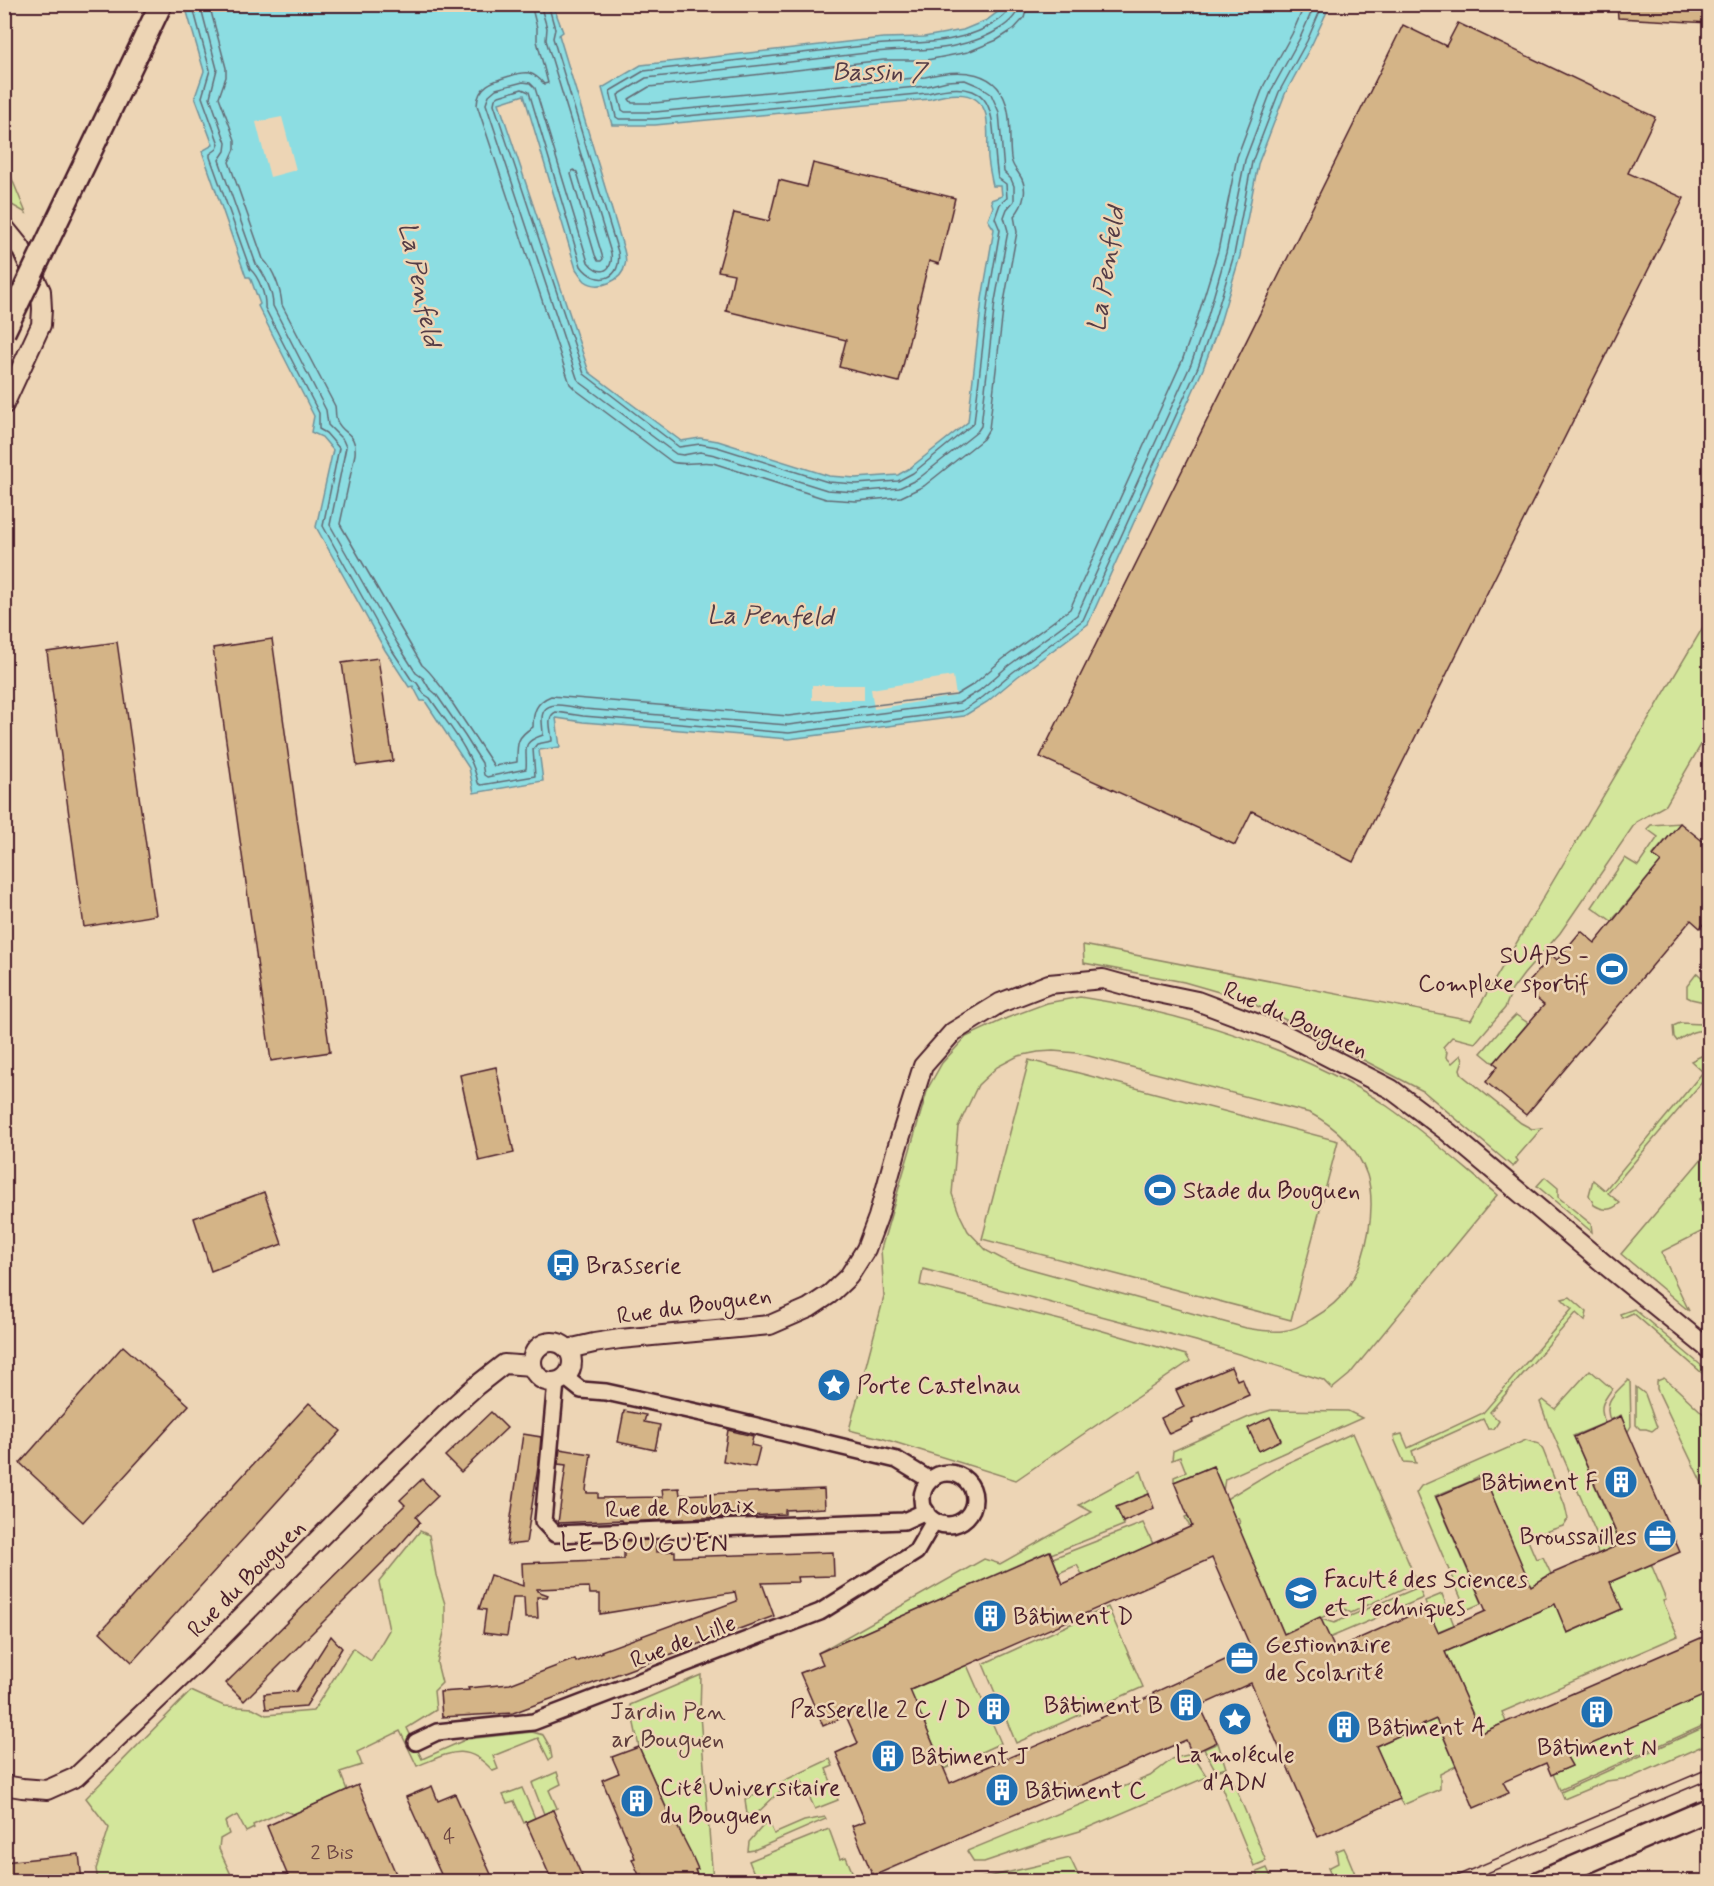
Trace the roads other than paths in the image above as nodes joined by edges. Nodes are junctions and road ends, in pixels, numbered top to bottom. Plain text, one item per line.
1 (161, 4) edge
2 (4, 227) edge
3 (4, 332) edge
4 (4, 405) edge
5 (568, 1349) junction
6 (1710, 1350) edge
7 (532, 1366) junction
8 (561, 1380) junction
9 (930, 1480) junction
10 (930, 1516) junction
11 (416, 1742) dead end
12 (5, 1785) edge
13 (1710, 1809) edge
14 (1540, 1881) edge

1 - 3 main road, bridge
2 - 4 street
5 - 6 street, Rue du Bouguen
5 - 7 street
5 - 8 street
7 - 8 street
7 - 12 street, Rue du Bouguen
8 - 9 street
8 - 10 street, Rue de Roubaix
9 - 10 street
9 - 10 street
10 - 11 street, Rue de Lille
13 - 14 main road

